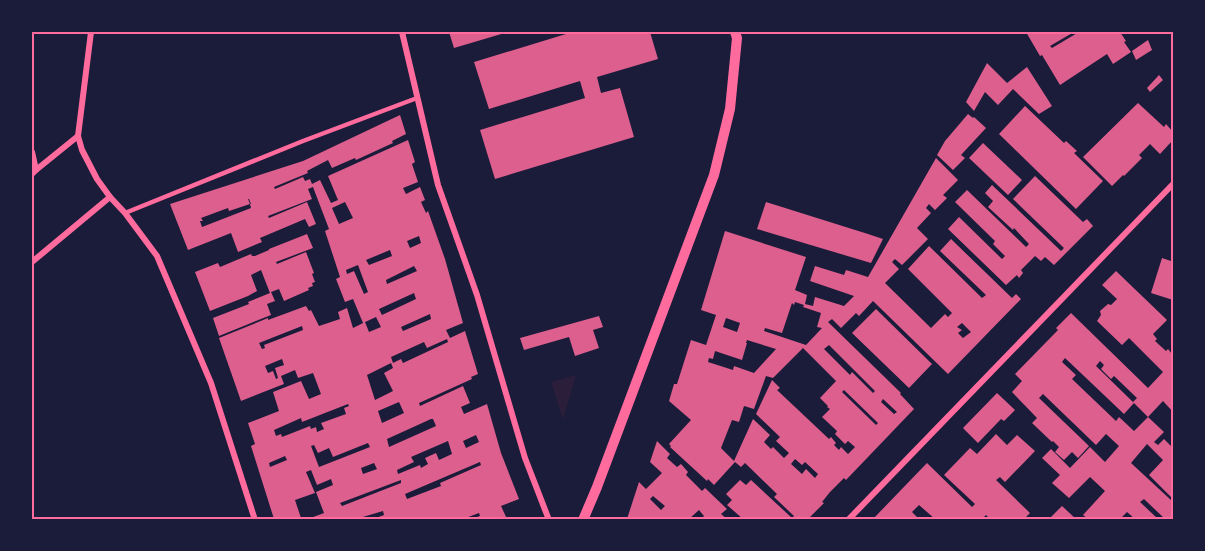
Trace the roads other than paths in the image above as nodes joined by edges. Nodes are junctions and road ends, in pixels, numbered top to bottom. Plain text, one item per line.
1 (91, 32) edge
2 (402, 32) edge
3 (735, 32) edge
4 (417, 98) junction
5 (78, 136) junction
6 (32, 152) edge
7 (34, 172) edge
8 (1173, 183) edge
9 (110, 197) junction
10 (126, 213) junction
11 (32, 262) edge
12 (255, 519) edge
13 (549, 519) edge
14 (583, 519) edge
15 (848, 519) edge

1 - 5 street
2 - 4 street
3 - 14 street
4 - 10 lane
4 - 13 street
5 - 7 street
5 - 9 street
6 - 7 street
8 - 15 street
9 - 10 street
9 - 11 street
10 - 12 street

